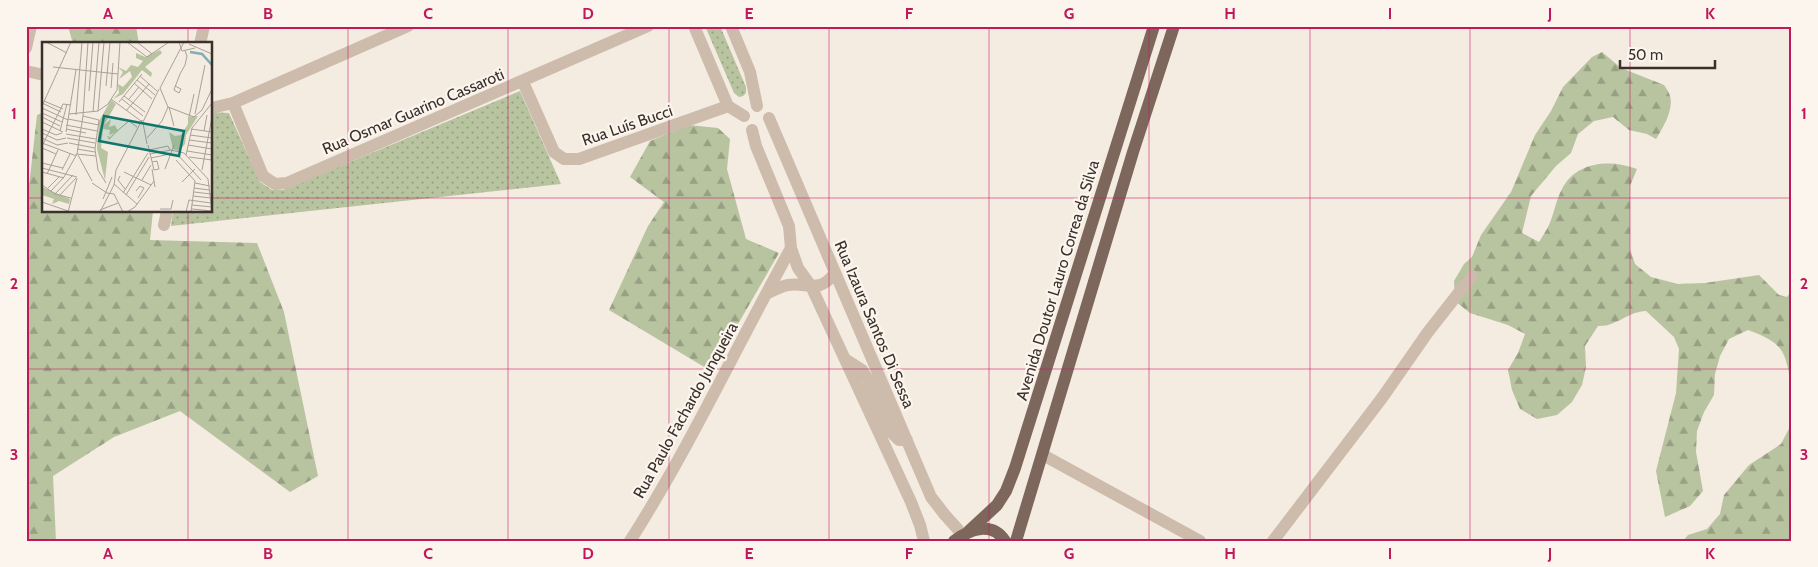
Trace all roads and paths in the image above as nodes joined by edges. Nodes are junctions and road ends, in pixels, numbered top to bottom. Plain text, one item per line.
1 (31, 26) edge
2 (204, 26) edge
3 (408, 26) edge
4 (648, 26) edge
5 (694, 26) edge
6 (732, 26) edge
7 (1154, 26) edge
8 (1174, 26) edge
9 (200, 42) edge
10 (26, 48) edge
11 (26, 72) edge
12 (42, 75) edge
13 (523, 82) junction
14 (232, 103) junction
15 (728, 106) junction
16 (757, 106) junction
17 (212, 108) edge
18 (744, 116) junction
19 (769, 118) junction
20 (752, 130) junction
21 (167, 212) edge
22 (164, 225) dead end
23 (791, 248) junction
24 (834, 274) junction
25 (1472, 276) dead end
26 (811, 286) junction
27 (766, 294) junction
28 (845, 359) junction
29 (907, 440) junction
30 (1043, 455) junction
31 (962, 535) edge
32 (630, 541) edge
33 (924, 541) edge
34 (1005, 541) edge
35 (1016, 541) edge
36 (1200, 541) edge
37 (1273, 541) edge

1 - 10 street
2 - 9 street
3 - 14 street
4 - 13 street, Rua Osmar Guarino Cassaroti
5 - 15 street
6 - 16 street
7 - 31 main road, Avenida Doutor Lauro Correa da Silva
8 - 30 main road
11 - 12 street
13 - 14 street, Rua Osmar Guarino Cassaroti
13 - 15 street, Rua Luís Bucci
14 - 17 street
15 - 18 street
16 - 18 street
16 - 19 street
18 - 20 street
19 - 20 street
19 - 24 street, Rua Izaura Santos Di Sessa
20 - 23 street
21 - 22 street
23 - 26 street
23 - 27 street, Rua Paulo Fachardo Junqueira
24 - 26 street
24 - 29 street, Rua Izaura Santos Di Sessa
25 - 37 street
26 - 27 street
26 - 28 street
27 - 32 street, Rua Paulo Fachardo Junqueira
28 - 29 street
28 - 33 street
29 - 31 street, Rua Izaura Santos Di Sessa
30 - 35 main road
30 - 36 street
31 - 34 main road

